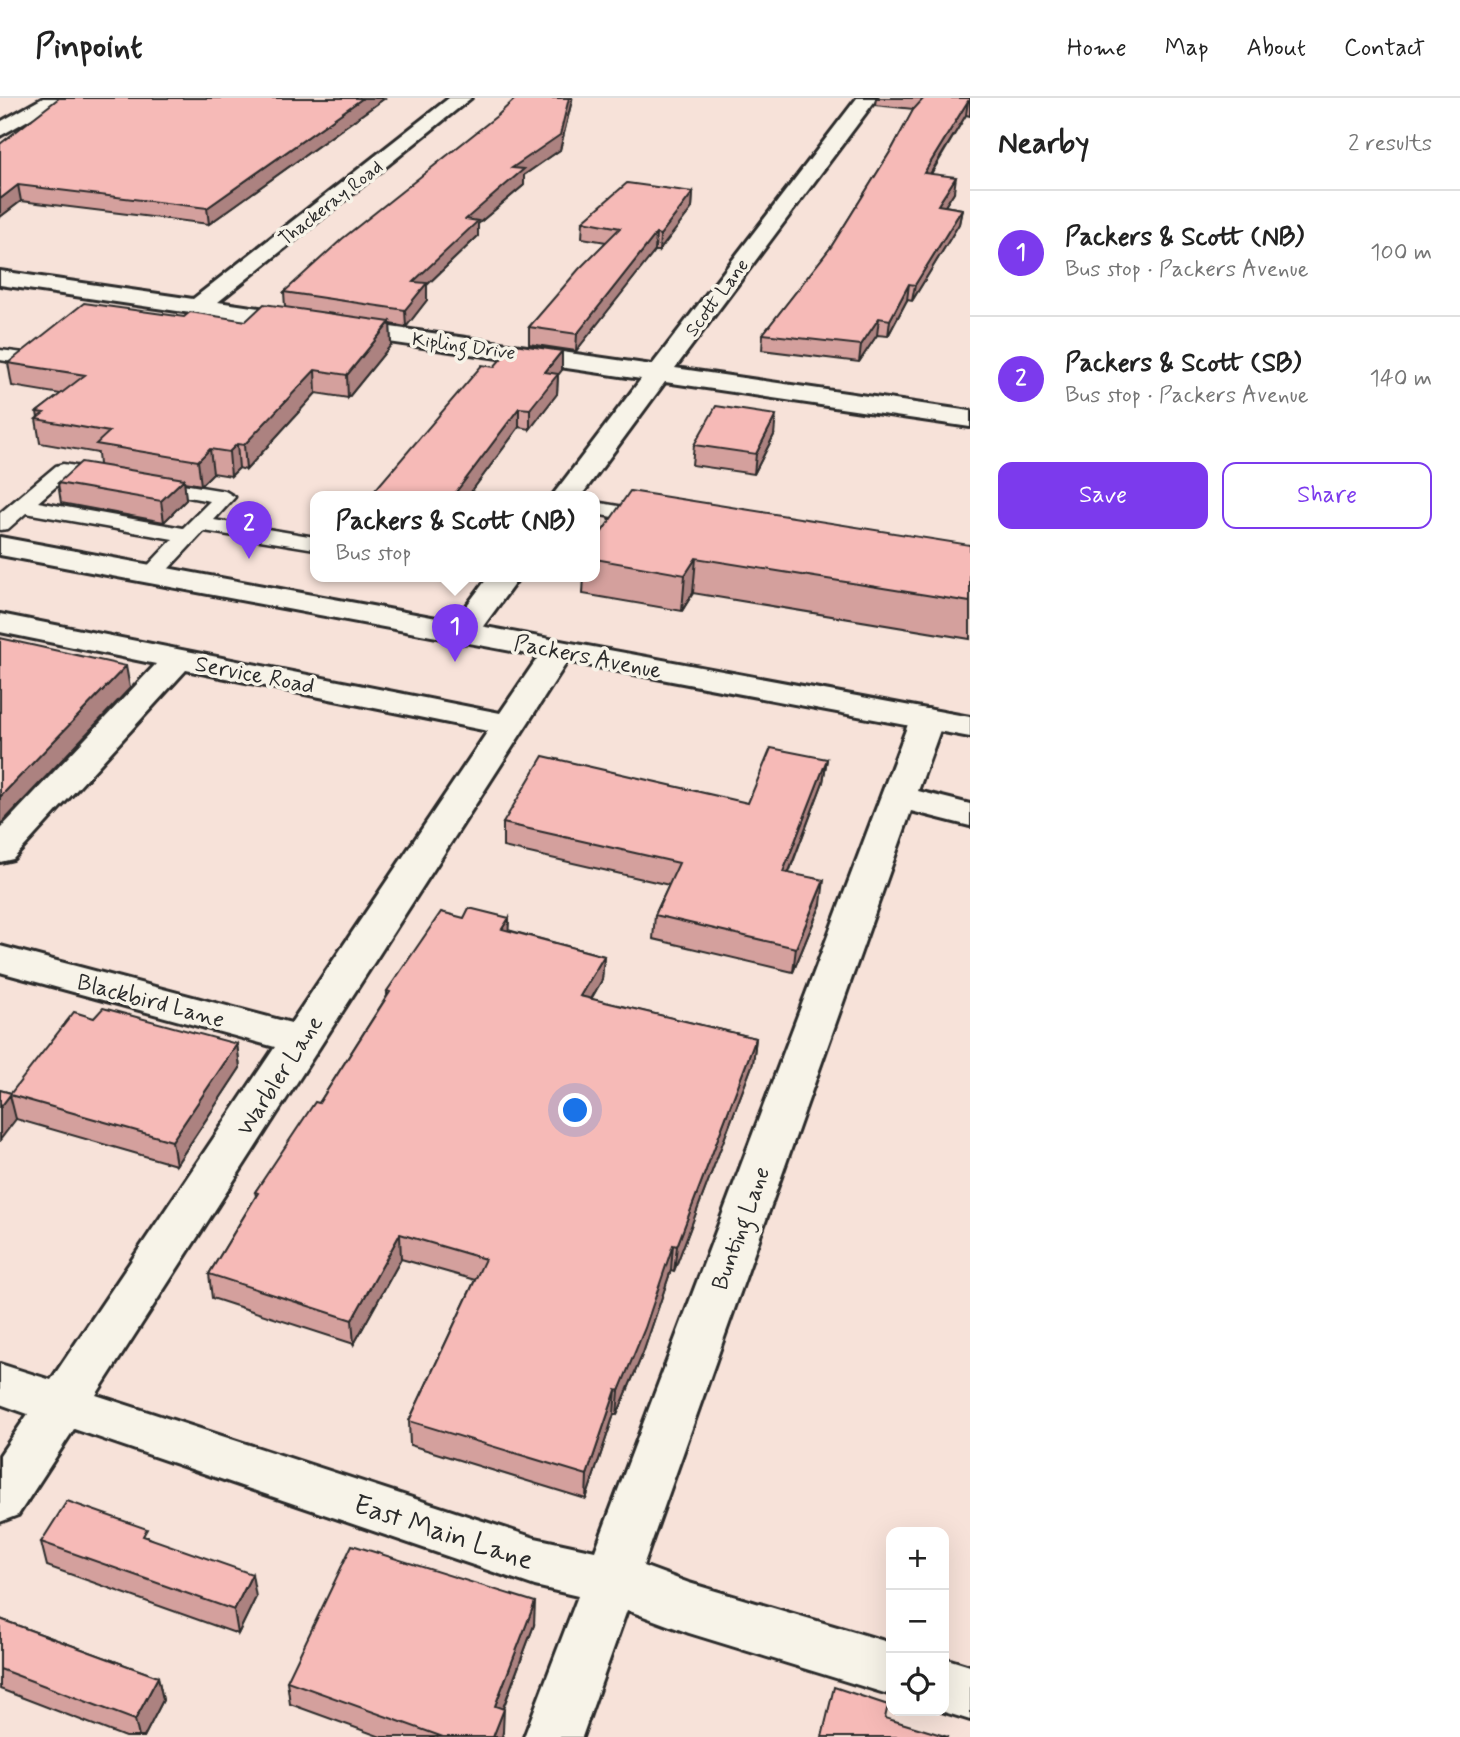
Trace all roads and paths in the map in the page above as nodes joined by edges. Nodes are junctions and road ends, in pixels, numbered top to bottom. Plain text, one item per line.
1 (57, 98) edge
2 (461, 98) edge
3 (867, 98) edge
4 (0, 130) edge
5 (0, 278) edge
6 (199, 306) junction
7 (659, 373) junction
8 (970, 419) edge
9 (570, 491) edge
10 (22, 506) junction
11 (600, 509) edge
12 (675, 522) edge
13 (0, 524) edge
14 (194, 530) junction
15 (310, 542) edge
16 (0, 546) edge
17 (150, 575) junction
18 (500, 582) edge
19 (0, 623) edge
20 (461, 633) junction
21 (558, 651) junction
22 (178, 659) junction
23 (948, 723) edge
24 (510, 725) junction
25 (898, 797) junction
26 (970, 815) edge
27 (0, 851) edge
28 (0, 959) edge
29 (302, 1040) junction
30 (0, 1384) edge
31 (62, 1404) junction
32 (0, 1499) edge
33 (611, 1579) junction
34 (886, 1667) edge
35 (949, 1687) edge
36 (970, 1693) edge
37 (553, 1737) edge

1 - 4 street
2 - 6 street, Thackeray Road
3 - 7 street, Scott Lane
5 - 6 street, Kipling Drive
6 - 7 street, Kipling Drive
7 - 8 street, Kipling Drive
7 - 9 street, Scott Lane
10 - 13 lane
10 - 14 lane
10 - 14 lane
11 - 12 lane
14 - 15 lane
14 - 17 lane
16 - 17 street, Packers Avenue
17 - 20 street, Packers Avenue
18 - 20 street
19 - 22 street, Service Road
20 - 21 street, Packers Avenue
21 - 23 street, Packers Avenue
21 - 24 street, Warbler Lane
22 - 24 street, Service Road
22 - 27 street
23 - 25 street, Bunting Lane
24 - 29 street, Warbler Lane
25 - 26 street
25 - 33 street, Bunting Lane
28 - 29 street, Blackbird Lane
29 - 31 street, Warbler Lane
30 - 31 street, East Main Lane
31 - 32 street, Warbler Lane
31 - 33 street, East Main Lane
33 - 34 street, East Main Lane
33 - 37 street, Bunting Lane
35 - 36 street

